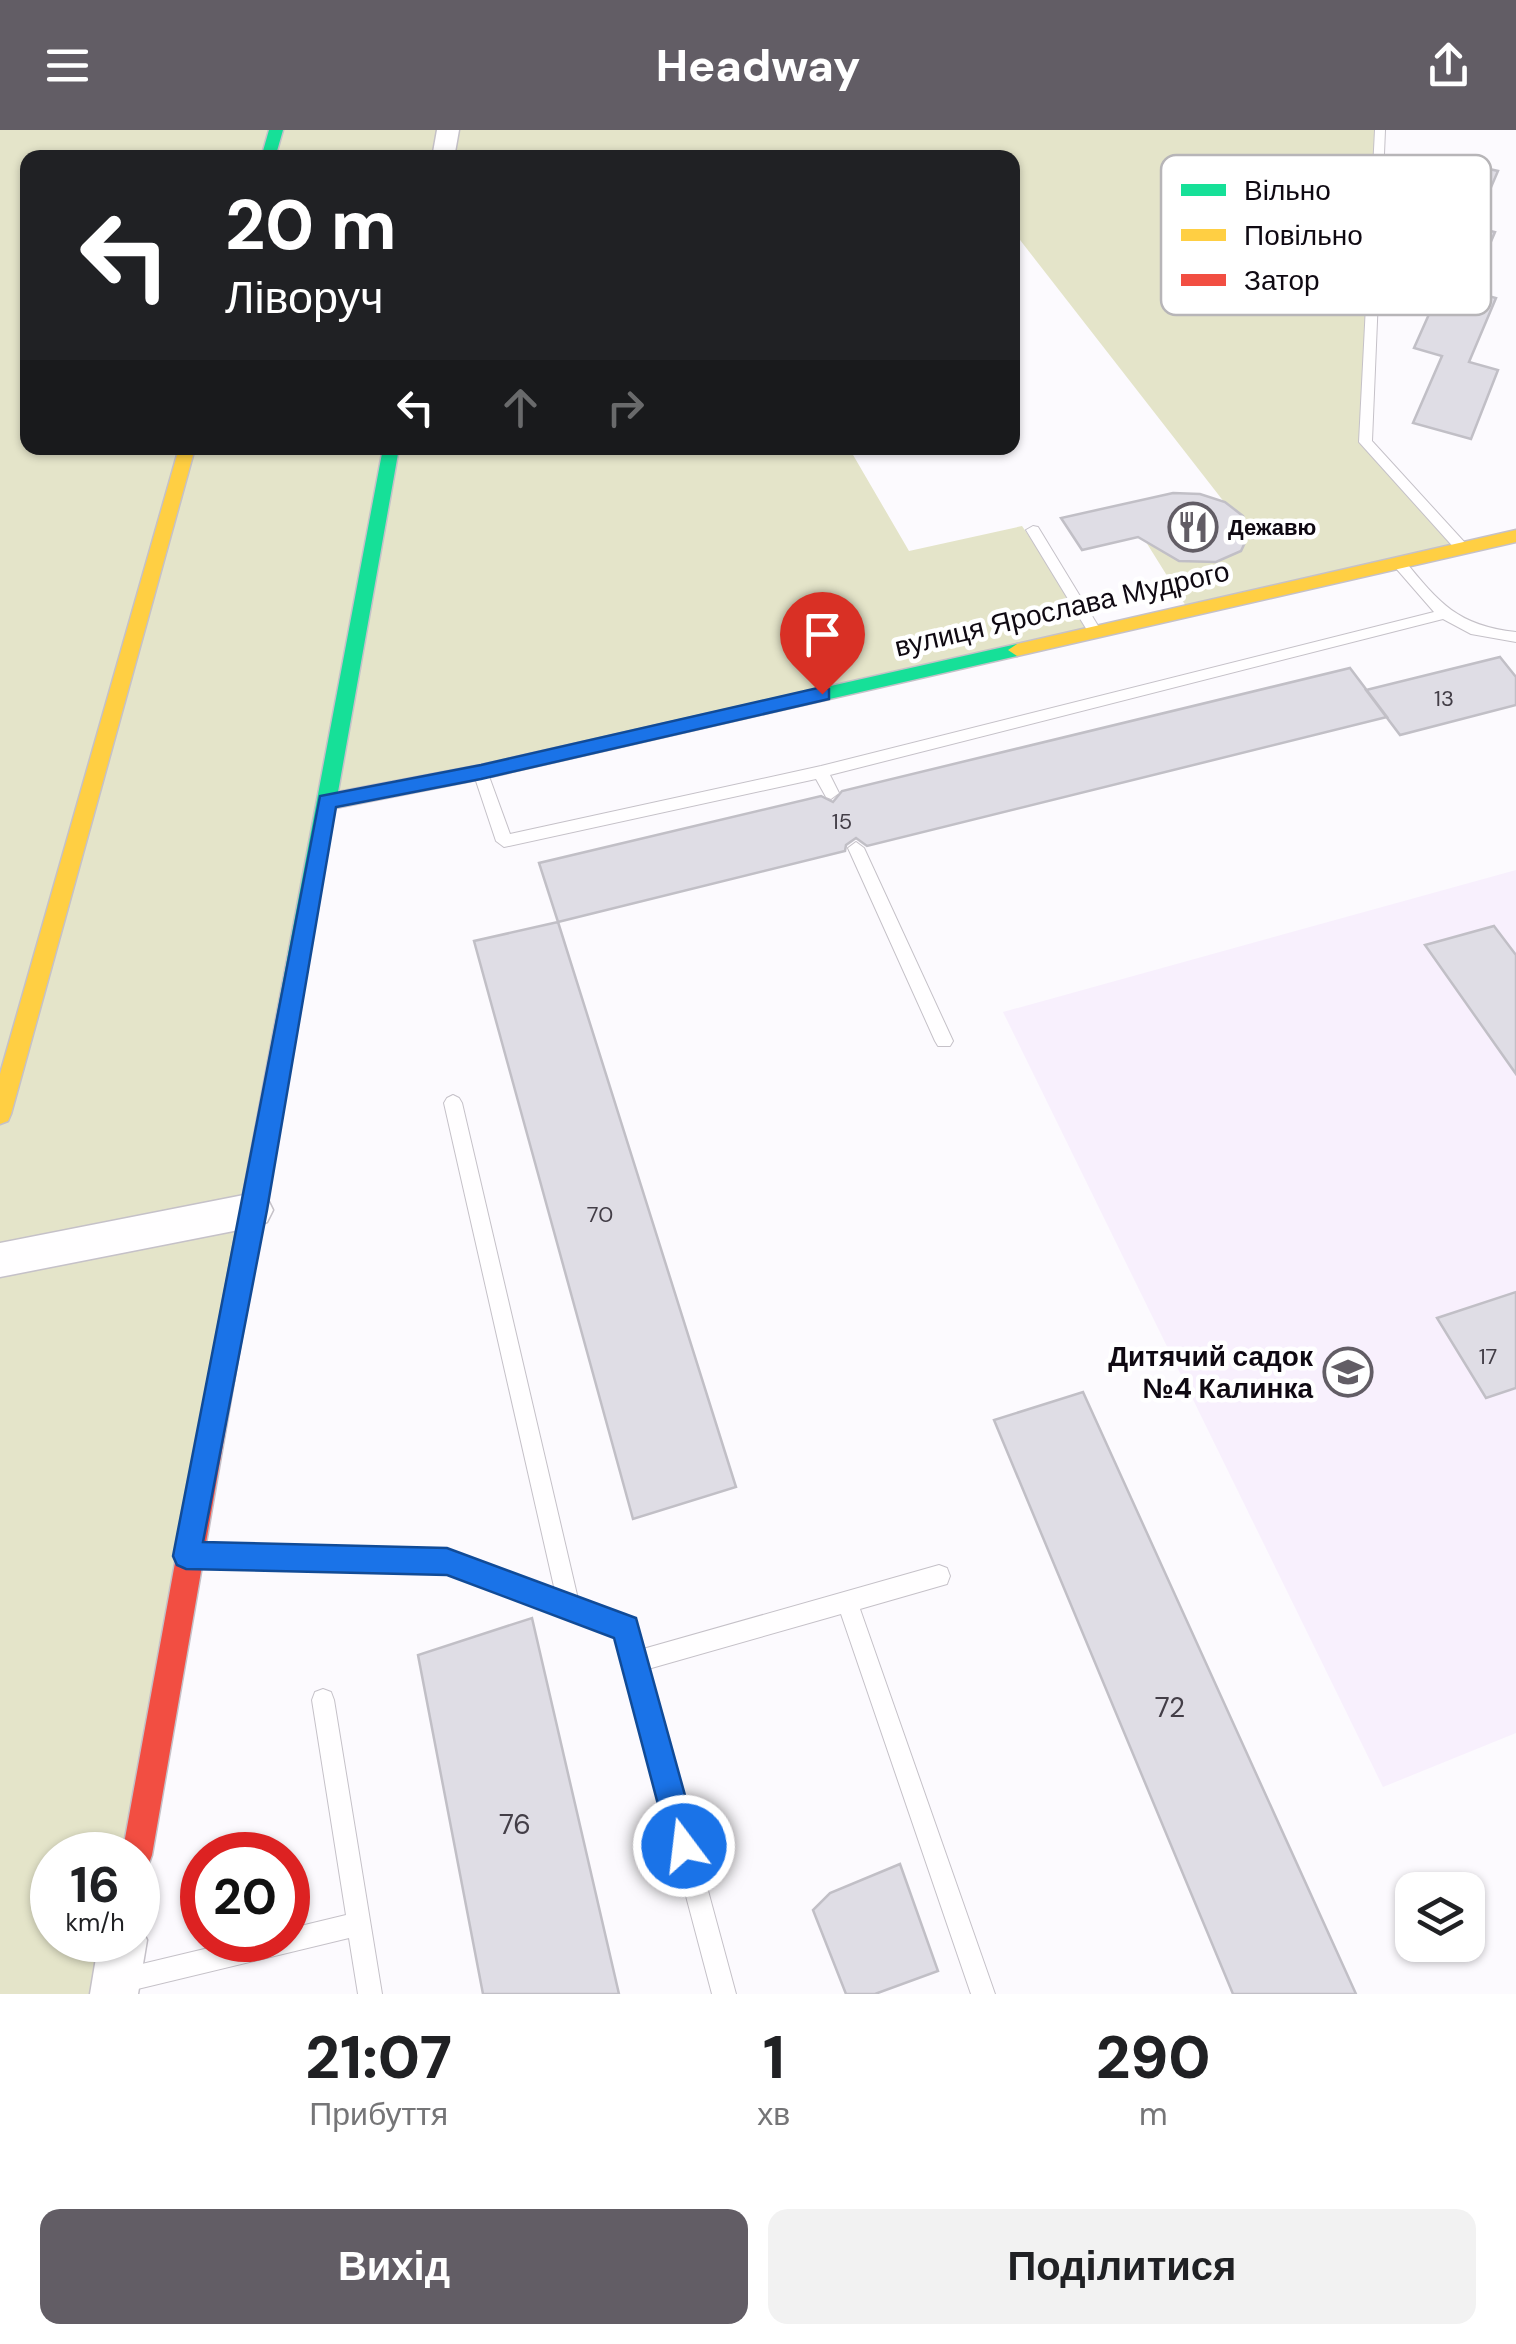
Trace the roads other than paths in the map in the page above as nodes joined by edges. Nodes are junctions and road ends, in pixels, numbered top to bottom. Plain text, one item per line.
1 (1380, 130) edge
2 (1379, 155) edge
3 (1371, 315) edge
4 (185, 455) edge
5 (390, 455) edge
6 (1034, 530) dead end
7 (1516, 536) edge
8 (1462, 548) junction
9 (1399, 563) junction
10 (1442, 615) junction
11 (1095, 632) junction
12 (1516, 638) edge
13 (481, 772) junction
14 (821, 772) junction
15 (831, 794) dead end
16 (327, 802) junction
17 (856, 848) dead end
18 (944, 1041) dead end
19 (453, 1103) dead end
20 (0, 1114) edge
21 (254, 1210) junction
22 (0, 1260) edge
23 (186, 1556) junction
24 (939, 1576) dead end
25 (847, 1601) junction
26 (570, 1607) junction
27 (634, 1662) junction
28 (323, 1700) dead end
29 (141, 1832) edge
30 (359, 1924) junction
31 (118, 1972) edge
32 (370, 1994) edge
33 (724, 1994) edge
34 (983, 1994) edge

1 - 2 lane
3 - 8 lane
4 - 20 street
5 - 16 street
6 - 11 lane
7 - 8 street, вулиця Ярослава Мудрого
8 - 9 street, вулиця Ярослава Мудрого
9 - 10 lane
9 - 11 street, вулиця Ярослава Мудрого
10 - 12 lane
10 - 14 lane
11 - 13 street, вулиця Ярослава Мудрого
13 - 14 lane
13 - 16 street, вулиця Ярослава Мудрого
14 - 15 lane
16 - 21 street
17 - 18 lane
19 - 26 lane
21 - 22 street
21 - 23 street
23 - 26 lane
23 - 29 street
24 - 25 lane
25 - 27 lane
25 - 34 lane
26 - 27 lane
27 - 33 lane
28 - 30 lane
30 - 31 lane
30 - 32 lane

